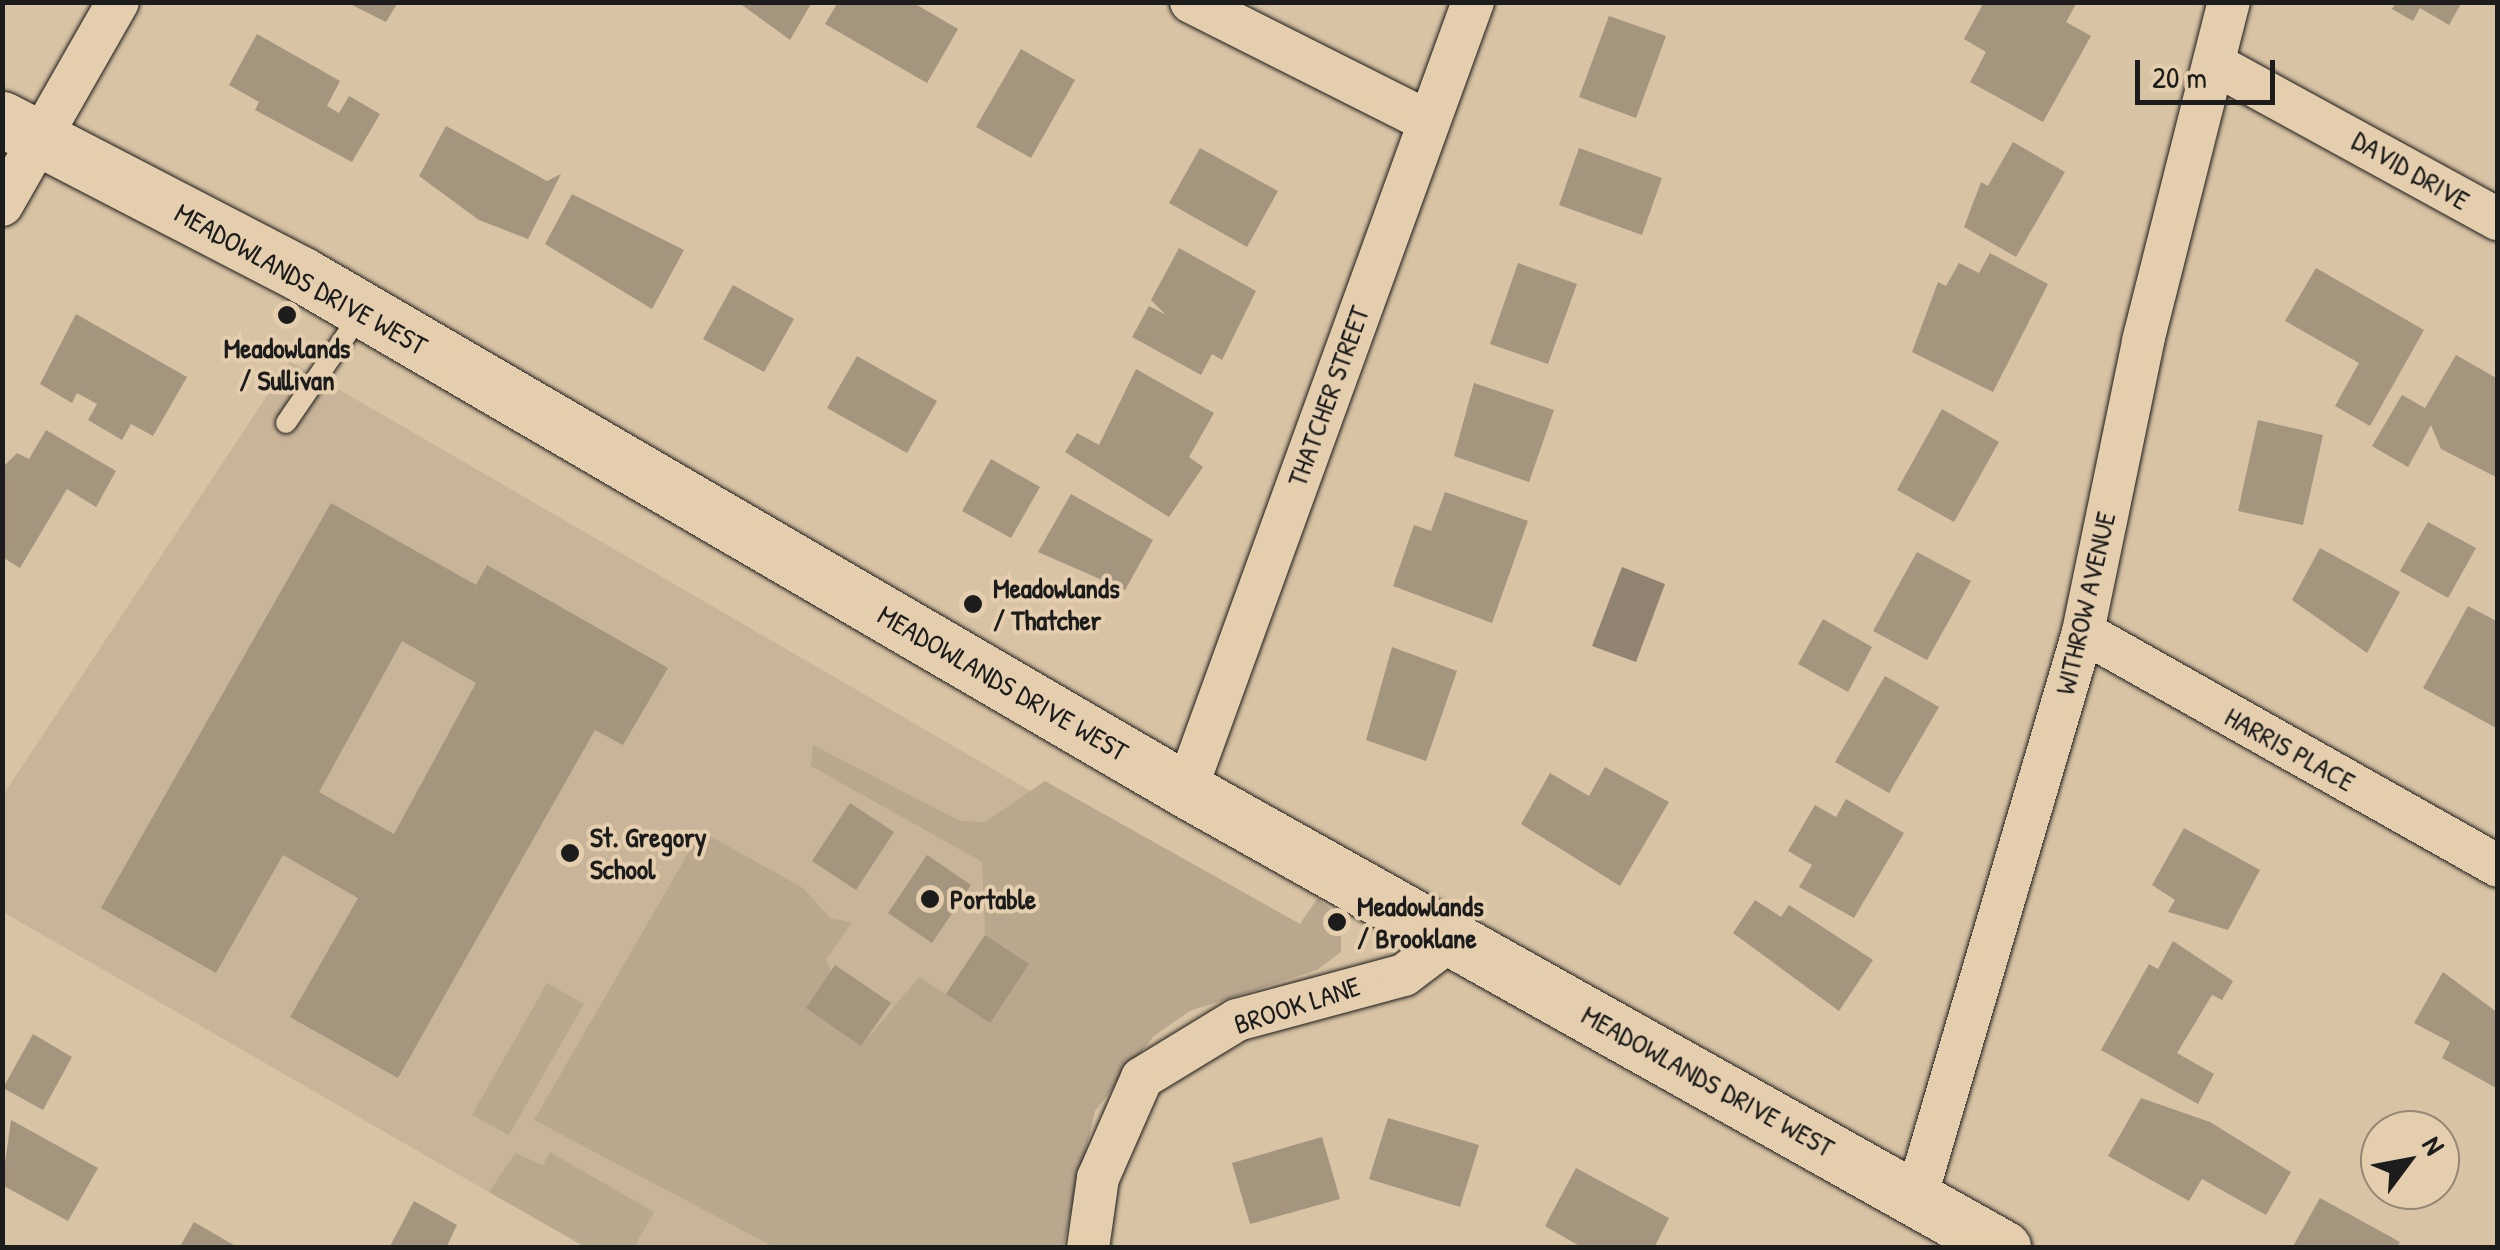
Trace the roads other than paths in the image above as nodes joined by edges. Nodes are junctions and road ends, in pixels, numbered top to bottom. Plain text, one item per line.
1 (118, 2) edge
2 (1191, 2) edge
3 (1473, 2) edge
4 (2229, 2) edge
5 (2218, 66) junction
6 (1428, 121) junction
7 (21, 130) edge
8 (2, 205) edge
9 (2498, 219) edge
10 (364, 310) junction
11 (286, 423) dead end
12 (2083, 632) junction
13 (1186, 790) junction
14 (2498, 866) edge
15 (1453, 938) junction
16 (1916, 1198) junction
17 (1088, 1248) edge
18 (2004, 1248) edge

1 - 7 street
2 - 6 street
3 - 6 street, THATCHER STREET
4 - 5 street, WITHROW AVENUE
5 - 9 street, DAVID DRIVE
5 - 12 street, WITHROW AVENUE
6 - 13 street, THATCHER STREET
7 - 8 street
7 - 10 main road, MEADOWLANDS DRIVE WEST
10 - 11 lane
10 - 13 main road, MEADOWLANDS DRIVE WEST
12 - 14 street, HARRIS PLACE
12 - 16 street, WITHROW AVENUE
13 - 15 main road, MEADOWLANDS DRIVE WEST
15 - 16 main road, MEADOWLANDS DRIVE WEST
15 - 17 street, BROOK LANE
16 - 18 main road, MEADOWLANDS DRIVE WEST

